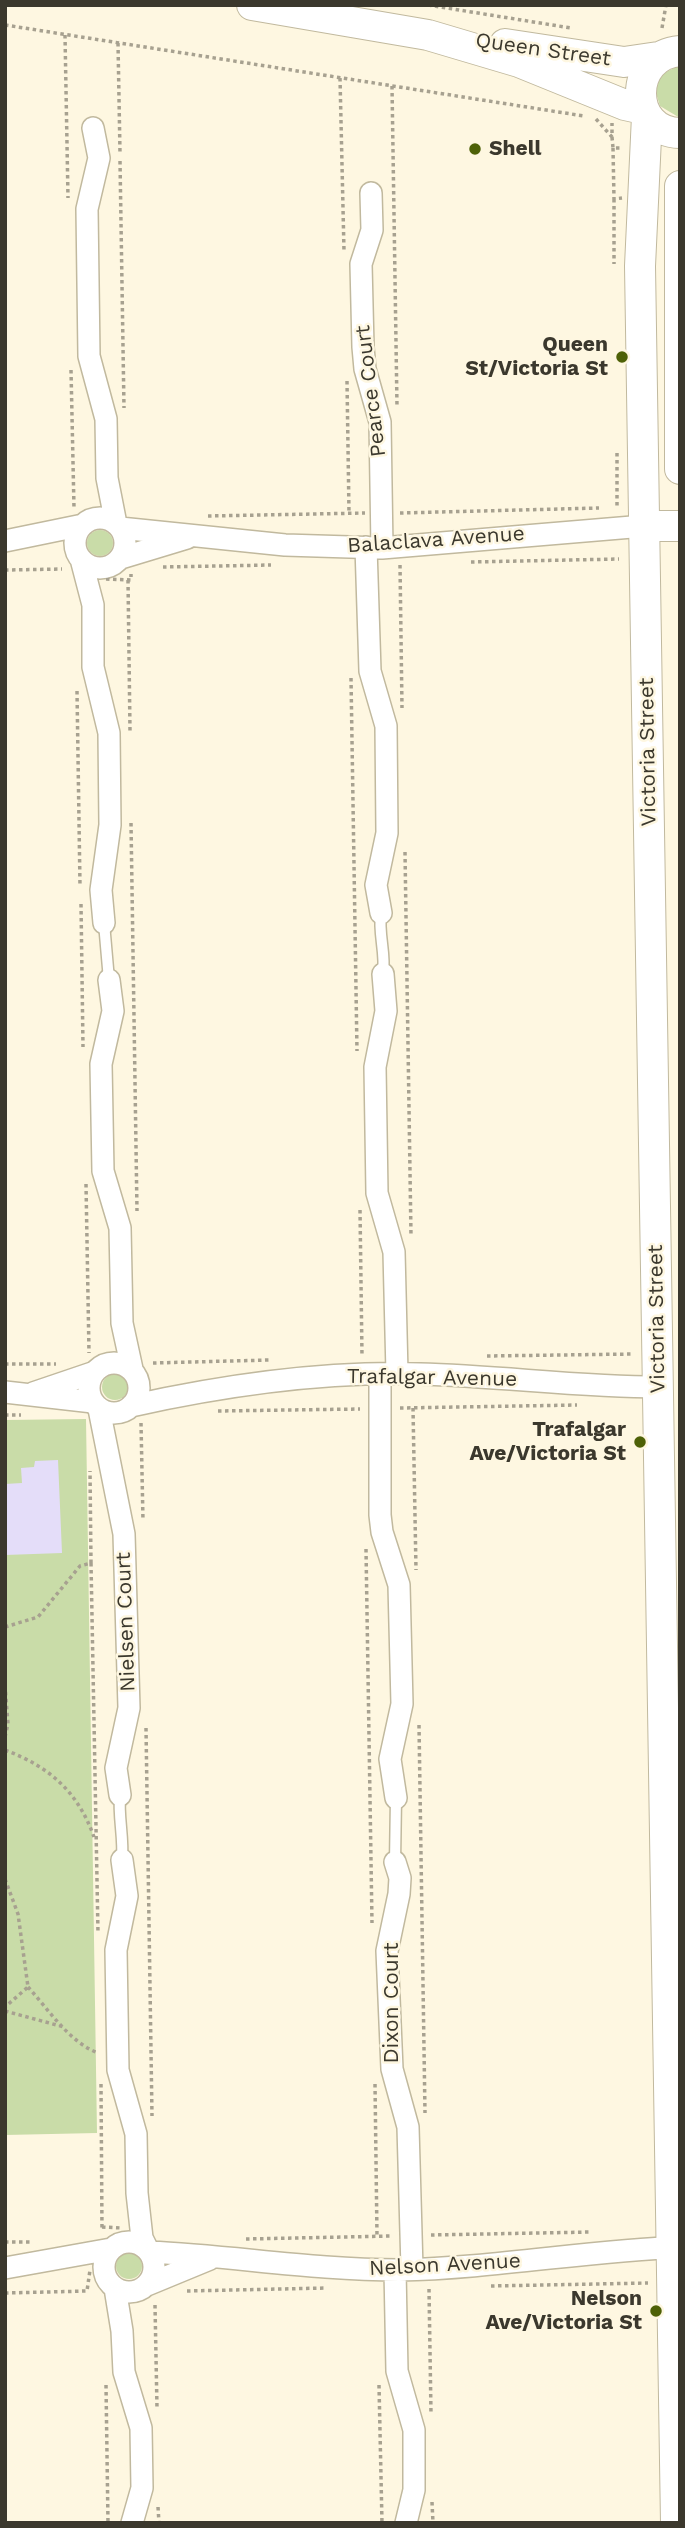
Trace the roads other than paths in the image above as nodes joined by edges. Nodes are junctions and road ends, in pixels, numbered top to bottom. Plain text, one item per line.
1 (252, 5) edge
2 (364, 13) edge
3 (428, 35) junction
4 (669, 45) edge
5 (645, 113) junction
6 (93, 128) dead end
7 (680, 133) edge
8 (680, 186) edge
9 (371, 193) dead end
10 (680, 469) edge
11 (107, 478) junction
12 (90, 518) junction
13 (118, 526) junction
14 (644, 526) junction
15 (680, 526) edge
16 (192, 537) junction
17 (5, 541) edge
18 (374, 548) junction
19 (76, 559) junction
20 (122, 566) junction
21 (381, 913) joint
22 (104, 923) joint
23 (383, 974) joint
24 (109, 980) joint
25 (122, 1323) junction
26 (93, 1364) junction
27 (134, 1373) junction
28 (388, 1374) junction
29 (669, 1387) edge
30 (5, 1392) edge
31 (31, 1393) junction
32 (185, 1393) junction
33 (96, 1406) junction
34 (132, 1413) junction
35 (107, 1449) junction
36 (671, 1628) edge
37 (120, 1795) joint
38 (396, 1798) joint
39 (122, 1860) joint
40 (395, 1862) joint
41 (137, 2193) junction
42 (677, 2247) edge
43 (148, 2250) junction
44 (210, 2259) junction
45 (104, 2264) junction
46 (5, 2268) edge
47 (404, 2269) junction
48 (144, 2287) junction
49 (122, 2330) junction
50 (132, 2523) edge
51 (406, 2523) edge
52 (676, 2523) edge

1 - 2 street, Queen Street
2 - 3 street, Queen Street
3 - 4 street, Queen Street
3 - 5 street, Queen Street
4 - 5 street, Victoria Street
5 - 7 street, Queen Street
5 - 14 street, Victoria Street
6 - 11 street
8 - 10 street
9 - 18 street, Pearce Court
11 - 12 street
11 - 13 street
12 - 13 street
12 - 19 street
13 - 16 street, Balaclava Avenue
13 - 20 street
14 - 15 street, Balaclava Avenue
14 - 18 street, Balaclava Avenue
14 - 29 street, Victoria Street
16 - 18 street, Balaclava Avenue
16 - 20 street, Balaclava Avenue
17 - 19 street
18 - 21 street, Pearce Court
19 - 20 street
19 - 20 street
19 - 22 street
21 - 23 lane
22 - 24 lane
23 - 28 street
24 - 25 street
25 - 26 street
25 - 27 street
26 - 27 street
26 - 31 street
26 - 33 street
27 - 32 street, Trafalgar Avenue
27 - 34 street
28 - 29 street, Trafalgar Avenue
28 - 32 street, Trafalgar Avenue
28 - 38 street
29 - 36 street, Victoria Street
30 - 31 street
31 - 33 street
32 - 34 street, Trafalgar Avenue
33 - 34 street
33 - 35 street, Nielsen Court
34 - 35 street
35 - 37 street, Nielsen Court
36 - 42 street, Victoria Street
37 - 39 lane
38 - 40 lane
39 - 41 street
40 - 47 street, Dixon Court
41 - 43 street
41 - 45 street
42 - 47 street, Nelson Avenue
42 - 52 street, Victoria Street
43 - 44 street, Nelson Avenue
43 - 45 street
43 - 48 street
44 - 47 street, Nelson Avenue
44 - 48 street, Nelson Avenue
45 - 46 street
45 - 48 street
45 - 49 street
47 - 51 street, Dixon Court
48 - 49 street
49 - 50 street

